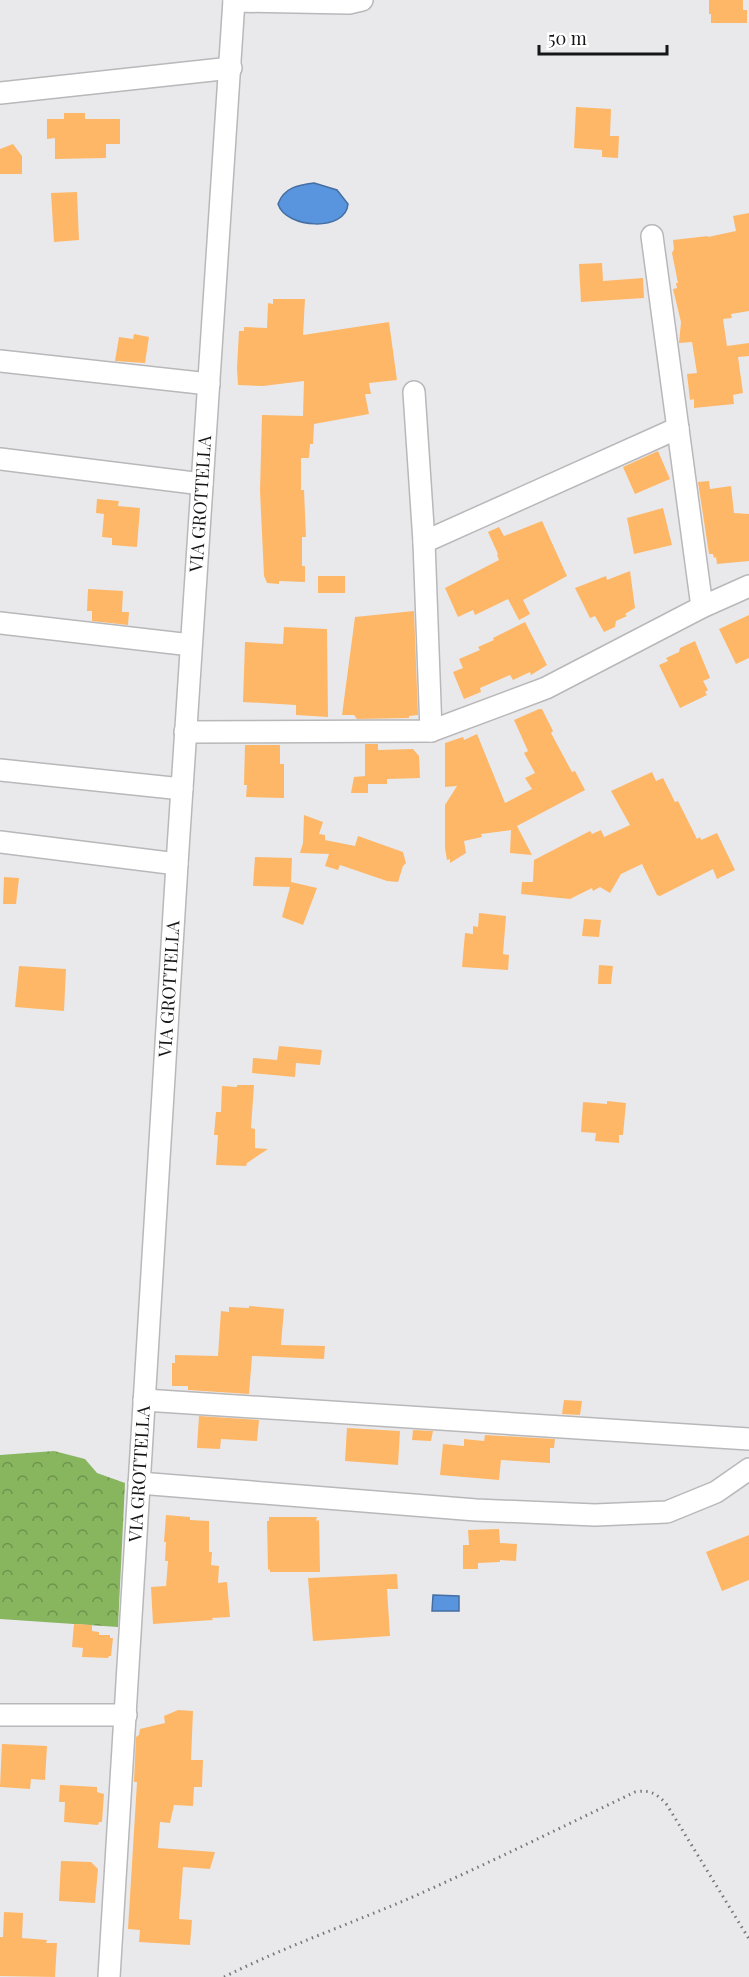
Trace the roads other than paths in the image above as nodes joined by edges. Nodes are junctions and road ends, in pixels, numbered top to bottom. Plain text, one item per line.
1 (362, 0) edge
2 (234, 1) edge
3 (231, 68) junction
4 (0, 93) edge
5 (652, 236) dead end
6 (0, 361) edge
7 (209, 384) junction
8 (414, 392) dead end
9 (678, 428) junction
10 (0, 459) edge
11 (202, 484) junction
12 (424, 542) junction
13 (749, 586) edge
14 (702, 607) junction
15 (0, 623) edge
16 (191, 645) junction
17 (431, 731) junction
18 (185, 732) junction
19 (0, 770) edge
20 (182, 789) junction
21 (0, 842) edge
22 (177, 864) junction
23 (144, 1400) junction
24 (749, 1439) edge
25 (749, 1468) edge
26 (139, 1483) junction
27 (0, 1715) edge
28 (126, 1715) junction
29 (110, 1977) edge

1 - 2 street
2 - 3 street, VIA GROTTELLA
3 - 4 street
3 - 7 street, VIA GROTTELLA
5 - 9 street
6 - 7 street
7 - 11 street, VIA GROTTELLA
8 - 12 street
9 - 12 street
9 - 14 street
10 - 11 street
11 - 16 street, VIA GROTTELLA
12 - 17 street
13 - 14 street
14 - 17 street
15 - 16 street
16 - 18 street, VIA GROTTELLA
17 - 18 street
18 - 20 street, VIA GROTTELLA
19 - 20 street
20 - 22 street, VIA GROTTELLA
21 - 22 street
22 - 23 street, VIA GROTTELLA
23 - 24 street
23 - 26 street, VIA GROTTELLA
25 - 26 street
26 - 28 street, VIA GROTTELLA
27 - 28 street
28 - 29 street, VIA GROTTELLA

